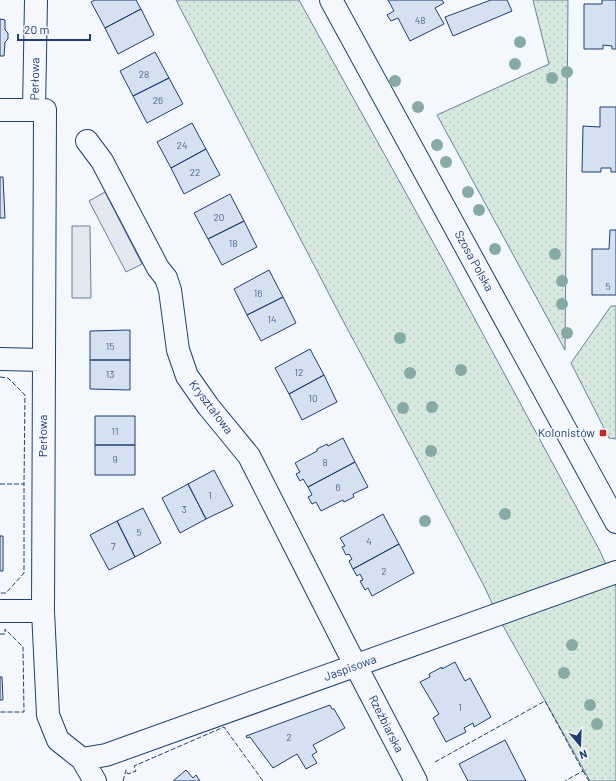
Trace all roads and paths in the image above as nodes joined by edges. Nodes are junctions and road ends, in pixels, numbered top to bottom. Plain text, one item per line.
1 (36, 0) edge
2 (331, 0) edge
3 (0, 110) edge
4 (34, 110) junction
5 (86, 142) dead end
6 (0, 359) edge
7 (43, 360) junction
8 (616, 522) edge
9 (616, 572) edge
10 (0, 611) edge
11 (43, 611) junction
12 (356, 666) junction
13 (82, 759) junction
14 (95, 781) edge
15 (416, 781) edge

1 - 4 street, Perłowa
2 - 8 street, Szosa Polska
3 - 4 street, Perłowa
4 - 7 street, Perłowa
5 - 12 street, Kryształowa
6 - 7 street
7 - 11 street, Perłowa
9 - 12 street, Jaspisowa
10 - 11 street
11 - 13 street, Perłowa
12 - 13 street, Jaspisowa
12 - 15 street, Rzeźbiarska
13 - 14 street

